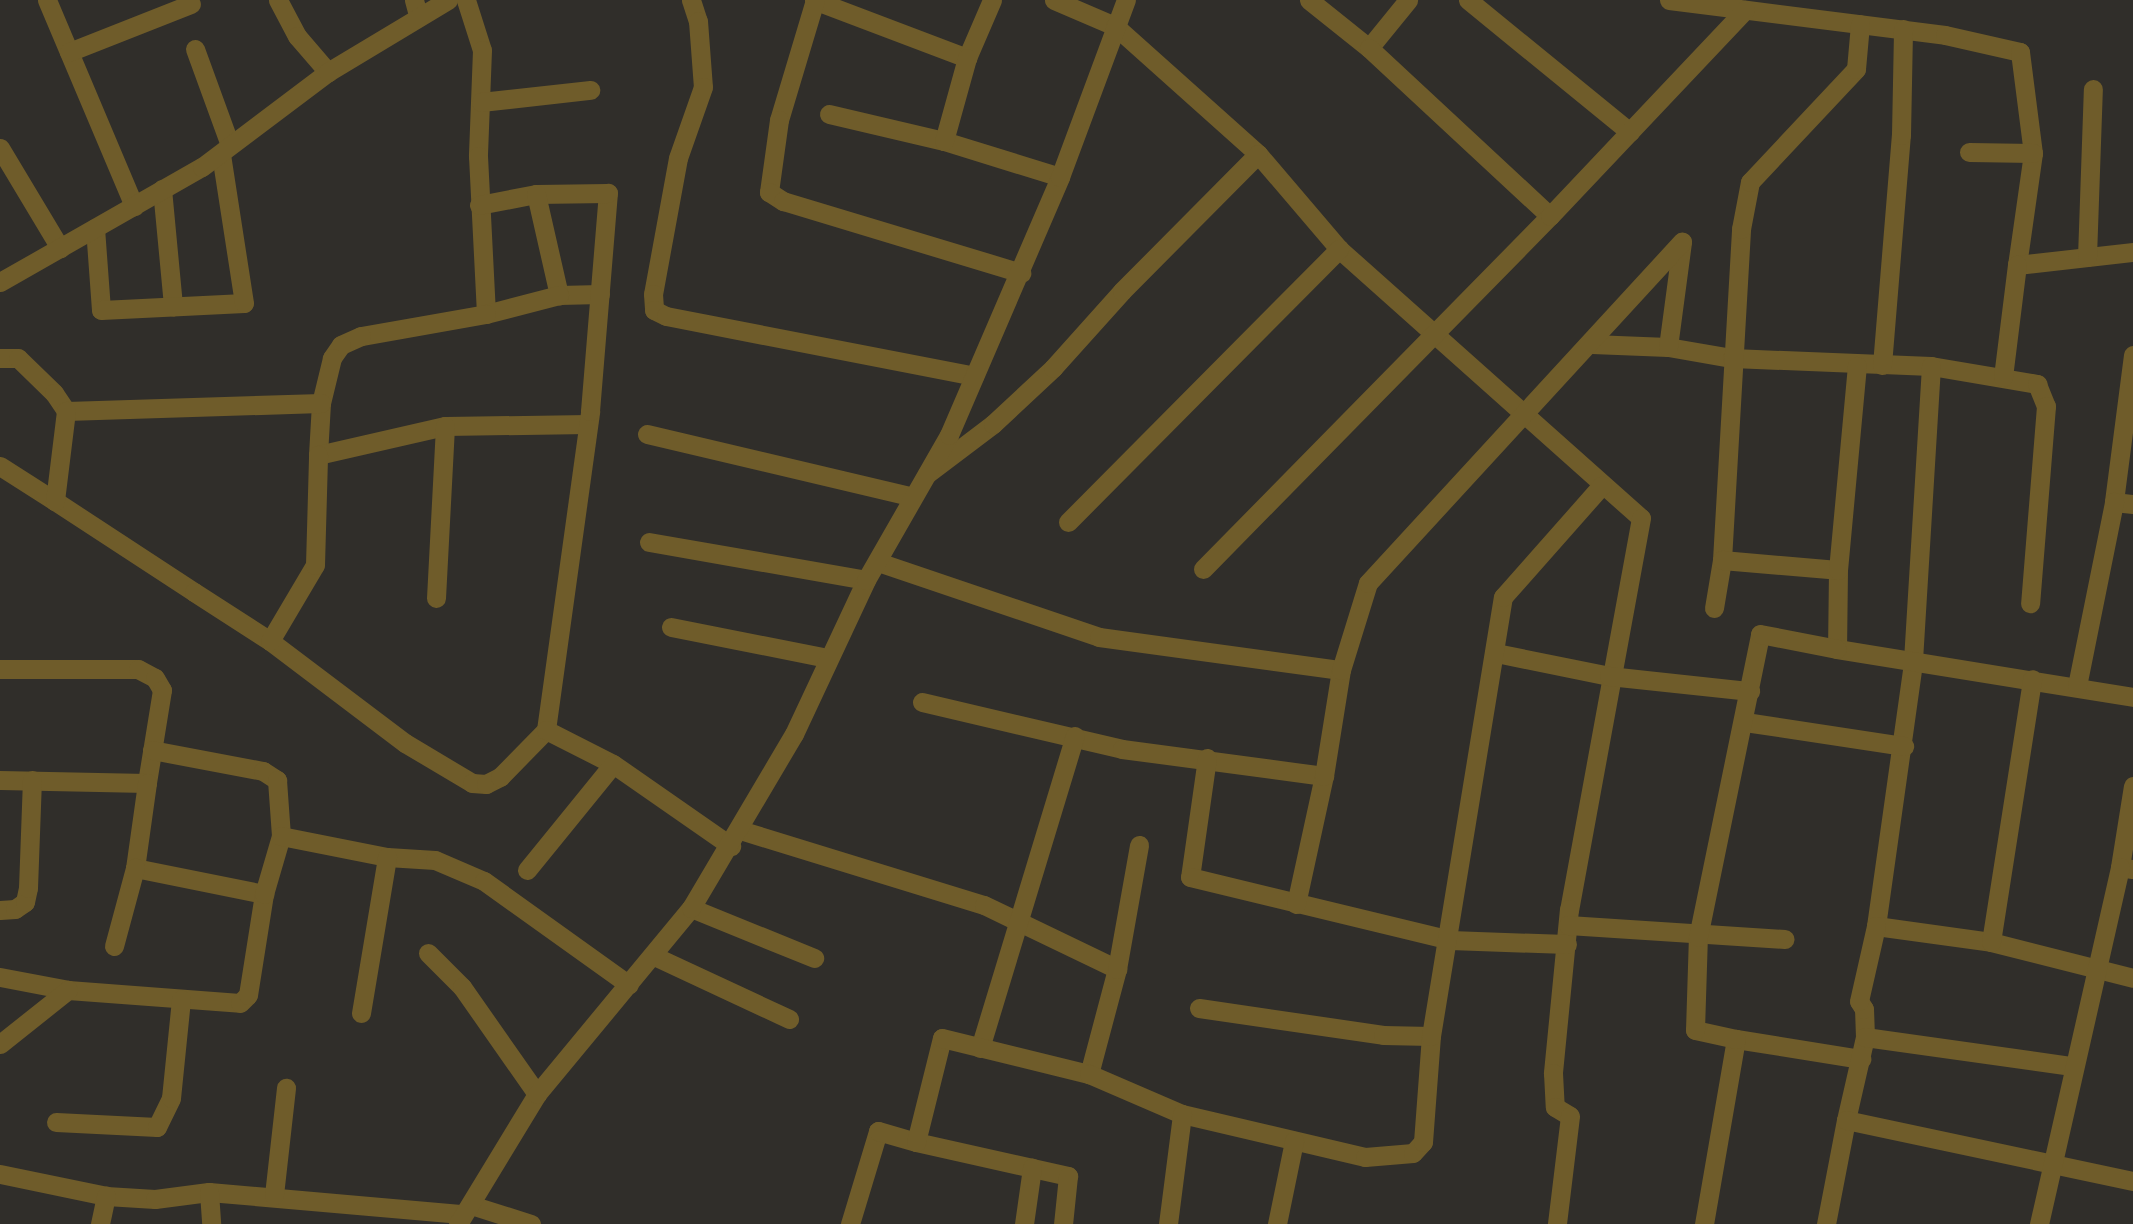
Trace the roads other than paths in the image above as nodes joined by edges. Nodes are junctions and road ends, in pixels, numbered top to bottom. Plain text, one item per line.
1 (47, 0) edge
2 (278, 0) edge
3 (448, 0) edge
4 (466, 0) edge
5 (691, 0) edge
6 (814, 0) edge
7 (992, 0) edge
8 (1054, 0) edge
9 (1126, 0) edge
10 (1309, 0) edge
11 (1408, 0) edge
12 (1468, 0) edge
13 (1669, 0) edge
14 (191, 4) dead end
15 (1784, 7) edge
16 (416, 8) edge
17 (1745, 10) junction
18 (1860, 24) junction
19 (1115, 26) junction
20 (1903, 29) junction
21 (1369, 48) junction
22 (195, 49) dead end
23 (69, 52) junction
24 (967, 58) junction
25 (328, 72) junction
26 (2093, 89) dead end
27 (590, 90) dead end
28 (481, 102) junction
29 (829, 114) dead end
30 (1630, 132) junction
31 (944, 141) junction
32 (0, 148) edge
33 (226, 150) junction
34 (1969, 152) dead end
35 (2033, 153) junction
36 (1258, 154) junction
37 (1060, 177) junction
38 (162, 189) junction
39 (536, 194) junction
40 (479, 205) junction
41 (134, 206) junction
42 (1550, 216) junction
43 (95, 228) junction
44 (60, 248) junction
45 (1339, 250) junction
46 (2133, 252) edge
47 (2087, 257) junction
48 (2017, 265) junction
49 (1021, 273) junction
50 (0, 282) edge
51 (600, 294) junction
52 (559, 295) junction
53 (173, 306) junction
54 (486, 314) junction
55 (1434, 333) junction
56 (1592, 344) junction
57 (1668, 347) junction
58 (2133, 355) edge
59 (0, 358) edge
60 (1732, 358) junction
61 (1882, 365) junction
62 (1857, 366) junction
63 (1931, 366) junction
64 (974, 376) junction
65 (2003, 377) junction
66 (321, 404) junction
67 (65, 411) junction
68 (1527, 415) junction
69 (588, 424) junction
70 (445, 426) junction
71 (647, 434) dead end
72 (318, 455) junction
73 (0, 466) edge
74 (926, 474) junction
75 (1602, 485) junction
76 (913, 497) junction
77 (55, 501) junction
78 (2124, 503) edge
79 (1068, 522) dead end
80 (649, 542) dead end
81 (1722, 560) junction
82 (878, 562) junction
83 (1203, 569) dead end
84 (1838, 570) junction
85 (866, 580) junction
86 (436, 598) dead end
87 (2031, 603) dead end
88 (1714, 608) dead end
89 (671, 627) dead end
90 (270, 641) junction
91 (1837, 649) junction
92 (1496, 653) junction
93 (828, 658) junction
94 (1913, 663) junction
95 (0, 669) edge
96 (1341, 670) junction
97 (1609, 676) junction
98 (2032, 679) junction
99 (2077, 686) junction
100 (1751, 691) junction
101 (2133, 697) edge
102 (922, 702) dead end
103 (1745, 722) junction
104 (545, 730) junction
105 (1075, 736) junction
106 (1903, 746) junction
107 (152, 750) junction
108 (1207, 758) junction
109 (613, 764) junction
110 (1324, 776) junction
111 (0, 780) edge
112 (32, 780) junction
113 (147, 783) junction
114 (2133, 786) edge
115 (281, 836) junction
116 (735, 838) junction
117 (1139, 845) dead end
118 (387, 857) junction
119 (135, 868) junction
120 (2127, 869) edge
121 (527, 870) dead end
122 (264, 894) junction
123 (1296, 904) junction
124 (691, 908) junction
125 (0, 910) edge
126 (1021, 923) junction
127 (1876, 926) junction
128 (1567, 935) junction
129 (1698, 937) junction
130 (1785, 939) dead end
131 (1450, 940) junction
132 (1991, 942) junction
133 (114, 946) dead end
134 (428, 953) dead end
135 (654, 956) junction
136 (814, 958) dead end
137 (1117, 969) junction
138 (2098, 971) junction
139 (0, 977) edge
140 (2133, 978) edge
141 (629, 985) junction
142 (68, 990) junction
143 (181, 1000) junction
144 (1199, 1008) dead end
145 (361, 1013) dead end
146 (789, 1019) dead end
147 (1431, 1036) junction
148 (1865, 1037) junction
149 (1736, 1039) junction
150 (0, 1044) edge
151 (980, 1048) junction
152 (1861, 1059) junction
153 (2072, 1066) junction
154 (1089, 1074) junction
155 (286, 1088) dead end
156 (537, 1094) junction
157 (1182, 1114) junction
158 (1846, 1120) junction
159 (56, 1122) dead end
160 (1294, 1141) junction
161 (916, 1142) junction
162 (2055, 1167) junction
163 (1032, 1168) junction
164 (0, 1174) edge
165 (2133, 1181) edge
166 (209, 1192) junction
167 (274, 1195) junction
168 (106, 1196) junction
169 (464, 1214) edge
170 (100, 1224) edge
171 (211, 1224) edge
172 (531, 1224) edge
173 (850, 1224) edge
174 (1024, 1224) edge
175 (1063, 1224) edge
176 (1168, 1224) edge
177 (1277, 1224) edge
178 (1557, 1224) edge
179 (1704, 1224) edge
180 (1826, 1224) edge
181 (2039, 1224) edge

1 - 23 street
2 - 25 street
3 - 16 street
4 - 28 street
5 - 64 street
6 - 24 street
6 - 49 street
7 - 24 street
8 - 19 street
9 - 19 street
10 - 21 street
11 - 21 street
12 - 30 street
13 - 17 street
14 - 23 street
15 - 17 street
15 - 18 street
16 - 25 street
17 - 30 street
18 - 20 street
18 - 60 street
19 - 36 street
19 - 37 street
20 - 35 street
20 - 61 street
21 - 42 street
22 - 33 street
23 - 41 street
24 - 31 street
25 - 33 street
26 - 47 street
27 - 28 street
28 - 40 street
29 - 31 street
30 - 42 street
31 - 37 street
32 - 44 street
33 - 38 street
33 - 53 street
34 - 35 street
35 - 48 street
36 - 45 street
36 - 74 street
37 - 49 street
38 - 41 street
38 - 53 street
39 - 40 street
39 - 51 street
39 - 52 street
40 - 54 street
41 - 43 street
42 - 55 street
43 - 44 street
43 - 53 street
44 - 50 street
45 - 55 street
45 - 79 street
46 - 47 street
47 - 48 street
48 - 65 street
49 - 64 street
51 - 52 street
51 - 69 street
52 - 54 street
54 - 66 street
55 - 68 street
55 - 83 street
56 - 57 street
56 - 57 street
56 - 68 street
57 - 60 street
58 - 78 street
59 - 67 street
60 - 62 street
60 - 81 street
61 - 62 street
61 - 63 street
62 - 84 street
63 - 65 street
63 - 94 street
64 - 74 street
65 - 87 street
66 - 67 street
66 - 72 street
67 - 77 street
68 - 75 street
68 - 96 street
69 - 70 street
69 - 104 street
70 - 72 street
70 - 86 street
71 - 76 street
72 - 90 street
73 - 77 street
74 - 76 street
75 - 92 street
75 - 97 street
76 - 82 street
77 - 90 street
78 - 99 street
80 - 85 street
81 - 84 street
81 - 88 street
82 - 85 street
82 - 96 street
84 - 91 street
85 - 93 street
89 - 93 street
90 - 104 street
91 - 94 street
91 - 100 street
92 - 97 street
92 - 131 street
93 - 116 street
94 - 98 street
94 - 106 street
95 - 107 street
96 - 110 street
97 - 100 street
97 - 128 street
98 - 99 street
98 - 132 street
99 - 101 street
100 - 103 street
102 - 105 street
103 - 106 street
103 - 129 street
104 - 109 street
105 - 108 street
105 - 126 street
106 - 127 street
107 - 113 street
107 - 115 street
108 - 110 street
108 - 123 street
109 - 116 street
109 - 121 street
110 - 123 street
111 - 112 street
112 - 113 street
112 - 125 street
113 - 119 street
114 - 120 street
115 - 118 street
115 - 122 street
116 - 124 street
116 - 126 street
117 - 137 street
118 - 141 street
118 - 145 street
119 - 122 street
119 - 133 street
120 - 138 street
122 - 143 street
123 - 131 street
124 - 135 street
124 - 136 street
126 - 137 street
126 - 151 street
127 - 132 street
127 - 148 street
128 - 129 street
128 - 131 street
128 - 178 street
129 - 130 street
129 - 149 street
131 - 147 street
132 - 138 street
134 - 156 street
135 - 141 street
135 - 146 street
137 - 154 street
138 - 140 street
138 - 153 street
139 - 142 street
141 - 156 street
142 - 143 street
142 - 150 street
143 - 159 street
144 - 147 street
147 - 160 street
148 - 152 street
148 - 153 street
149 - 152 street
149 - 179 street
151 - 154 street
151 - 161 street
152 - 158 street
153 - 162 street
154 - 157 street
155 - 167 street
156 - 169 street
157 - 160 street
157 - 176 street
158 - 162 street
158 - 180 street
160 - 177 street
161 - 163 street
161 - 173 street
162 - 165 street
162 - 181 street
163 - 174 street
163 - 175 street
164 - 168 street
166 - 167 street
166 - 168 street
166 - 171 street
167 - 169 street
168 - 170 street
169 - 172 street

